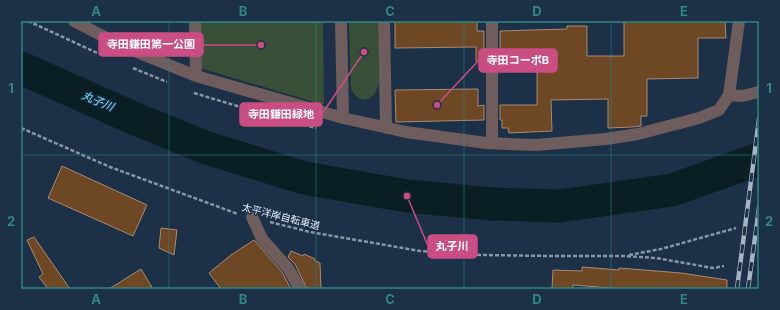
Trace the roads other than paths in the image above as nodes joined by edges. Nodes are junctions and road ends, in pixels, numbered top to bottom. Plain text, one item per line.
1 (74, 21) edge
2 (195, 21) edge
3 (341, 21) edge
4 (384, 21) edge
5 (492, 21) edge
6 (739, 21) edge
7 (196, 76) junction
8 (759, 92) edge
9 (729, 96) junction
10 (343, 118) junction
11 (386, 128) junction
12 (492, 143) junction
13 (252, 217) road end
14 (300, 289) edge

1 - 7 street
2 - 7 street
3 - 10 street
4 - 11 street
5 - 12 street
6 - 9 street
7 - 10 street
8 - 9 street
9 - 12 street
10 - 11 street
11 - 12 street
13 - 14 street

